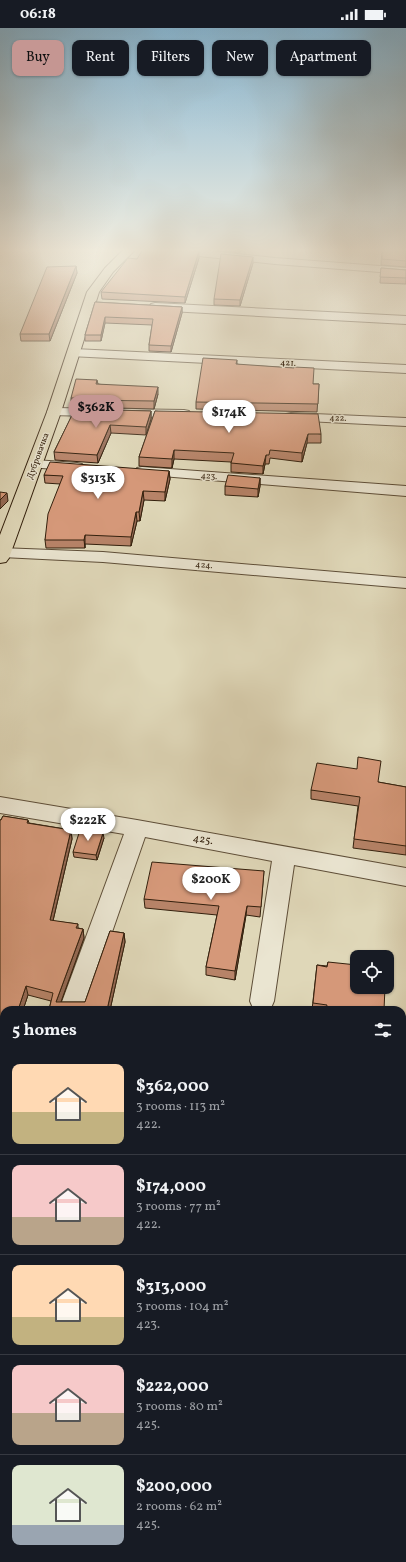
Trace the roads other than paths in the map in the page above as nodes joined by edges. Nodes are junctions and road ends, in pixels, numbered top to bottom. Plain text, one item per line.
1 (83, 321) edge
2 (74, 353) junction
3 (406, 369) edge
4 (54, 412) junction
5 (196, 415) edge
6 (275, 417) edge
7 (406, 422) edge
8 (35, 464) junction
9 (90, 468) edge
10 (130, 471) edge
11 (406, 491) edge
12 (1, 555) edge
13 (406, 583) edge
14 (0, 805) edge
15 (137, 828) junction
16 (284, 855) junction
17 (406, 878) edge
18 (262, 1001) dead end
19 (73, 1006) edge

1 - 2 main road, Дубровачка
2 - 3 street, 421.
2 - 4 main road, Дубровачка
4 - 5 street
4 - 8 main road, Дубровачка
6 - 7 street, 422.
8 - 9 street
8 - 12 main road, Дубровачка
10 - 11 street, 423.
12 - 13 street, 424.
14 - 15 street, 425.
15 - 16 street, 425.
15 - 19 street
16 - 17 street, 425.
16 - 18 street

